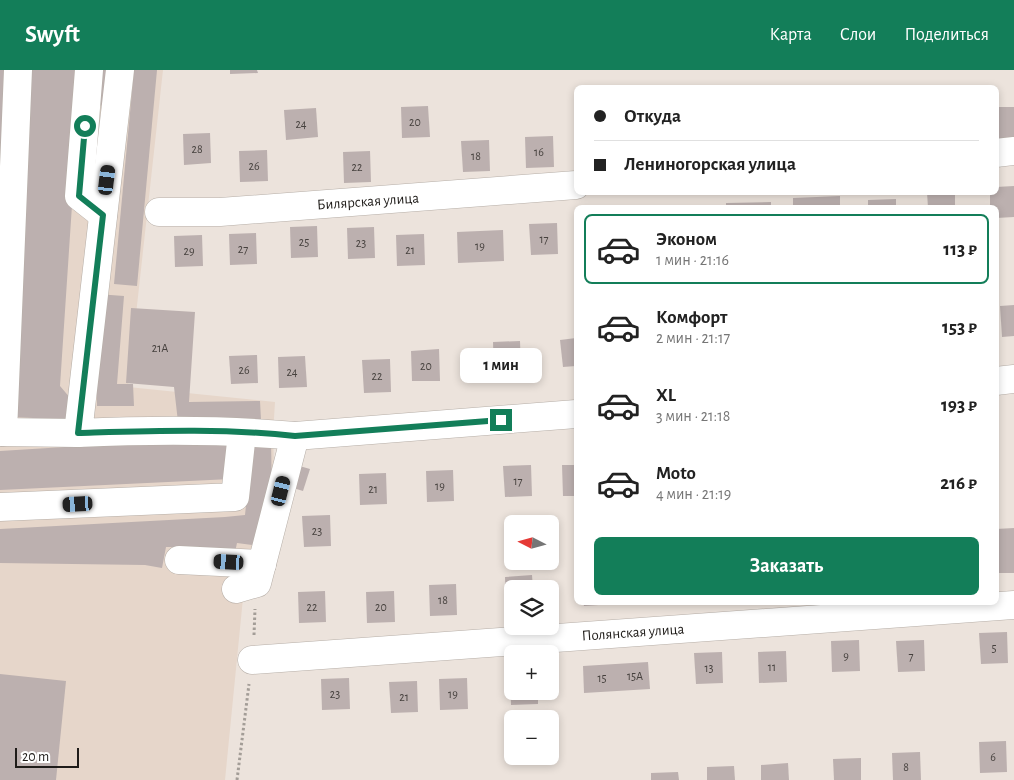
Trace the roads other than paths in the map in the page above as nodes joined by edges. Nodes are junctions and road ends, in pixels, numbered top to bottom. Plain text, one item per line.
1 (18, 70) edge
2 (89, 70) edge
3 (120, 70) edge
4 (85, 126) junction
5 (113, 128) junction
6 (1014, 152) edge
7 (999, 153) edge
8 (574, 185) edge
9 (159, 212) dead end
10 (103, 215) junction
11 (1014, 379) edge
12 (999, 381) edge
13 (574, 414) edge
14 (2, 432) edge
15 (78, 433) junction
16 (242, 433) junction
17 (295, 436) junction
18 (0, 507) edge
19 (178, 560) dead end
20 (262, 564) junction
21 (236, 588) dead end
22 (1014, 605) edge
23 (252, 660) dead end

1 - 14 street
2 - 4 street
3 - 5 street
4 - 5 street
4 - 10 street
5 - 10 street
6 - 7 street
8 - 9 street, Билярская улица
10 - 15 street
11 - 12 street
13 - 17 street
14 - 15 street
15 - 16 street
16 - 17 street
16 - 18 street
17 - 20 street
19 - 20 street
20 - 21 street
22 - 23 street, Полянская улица

